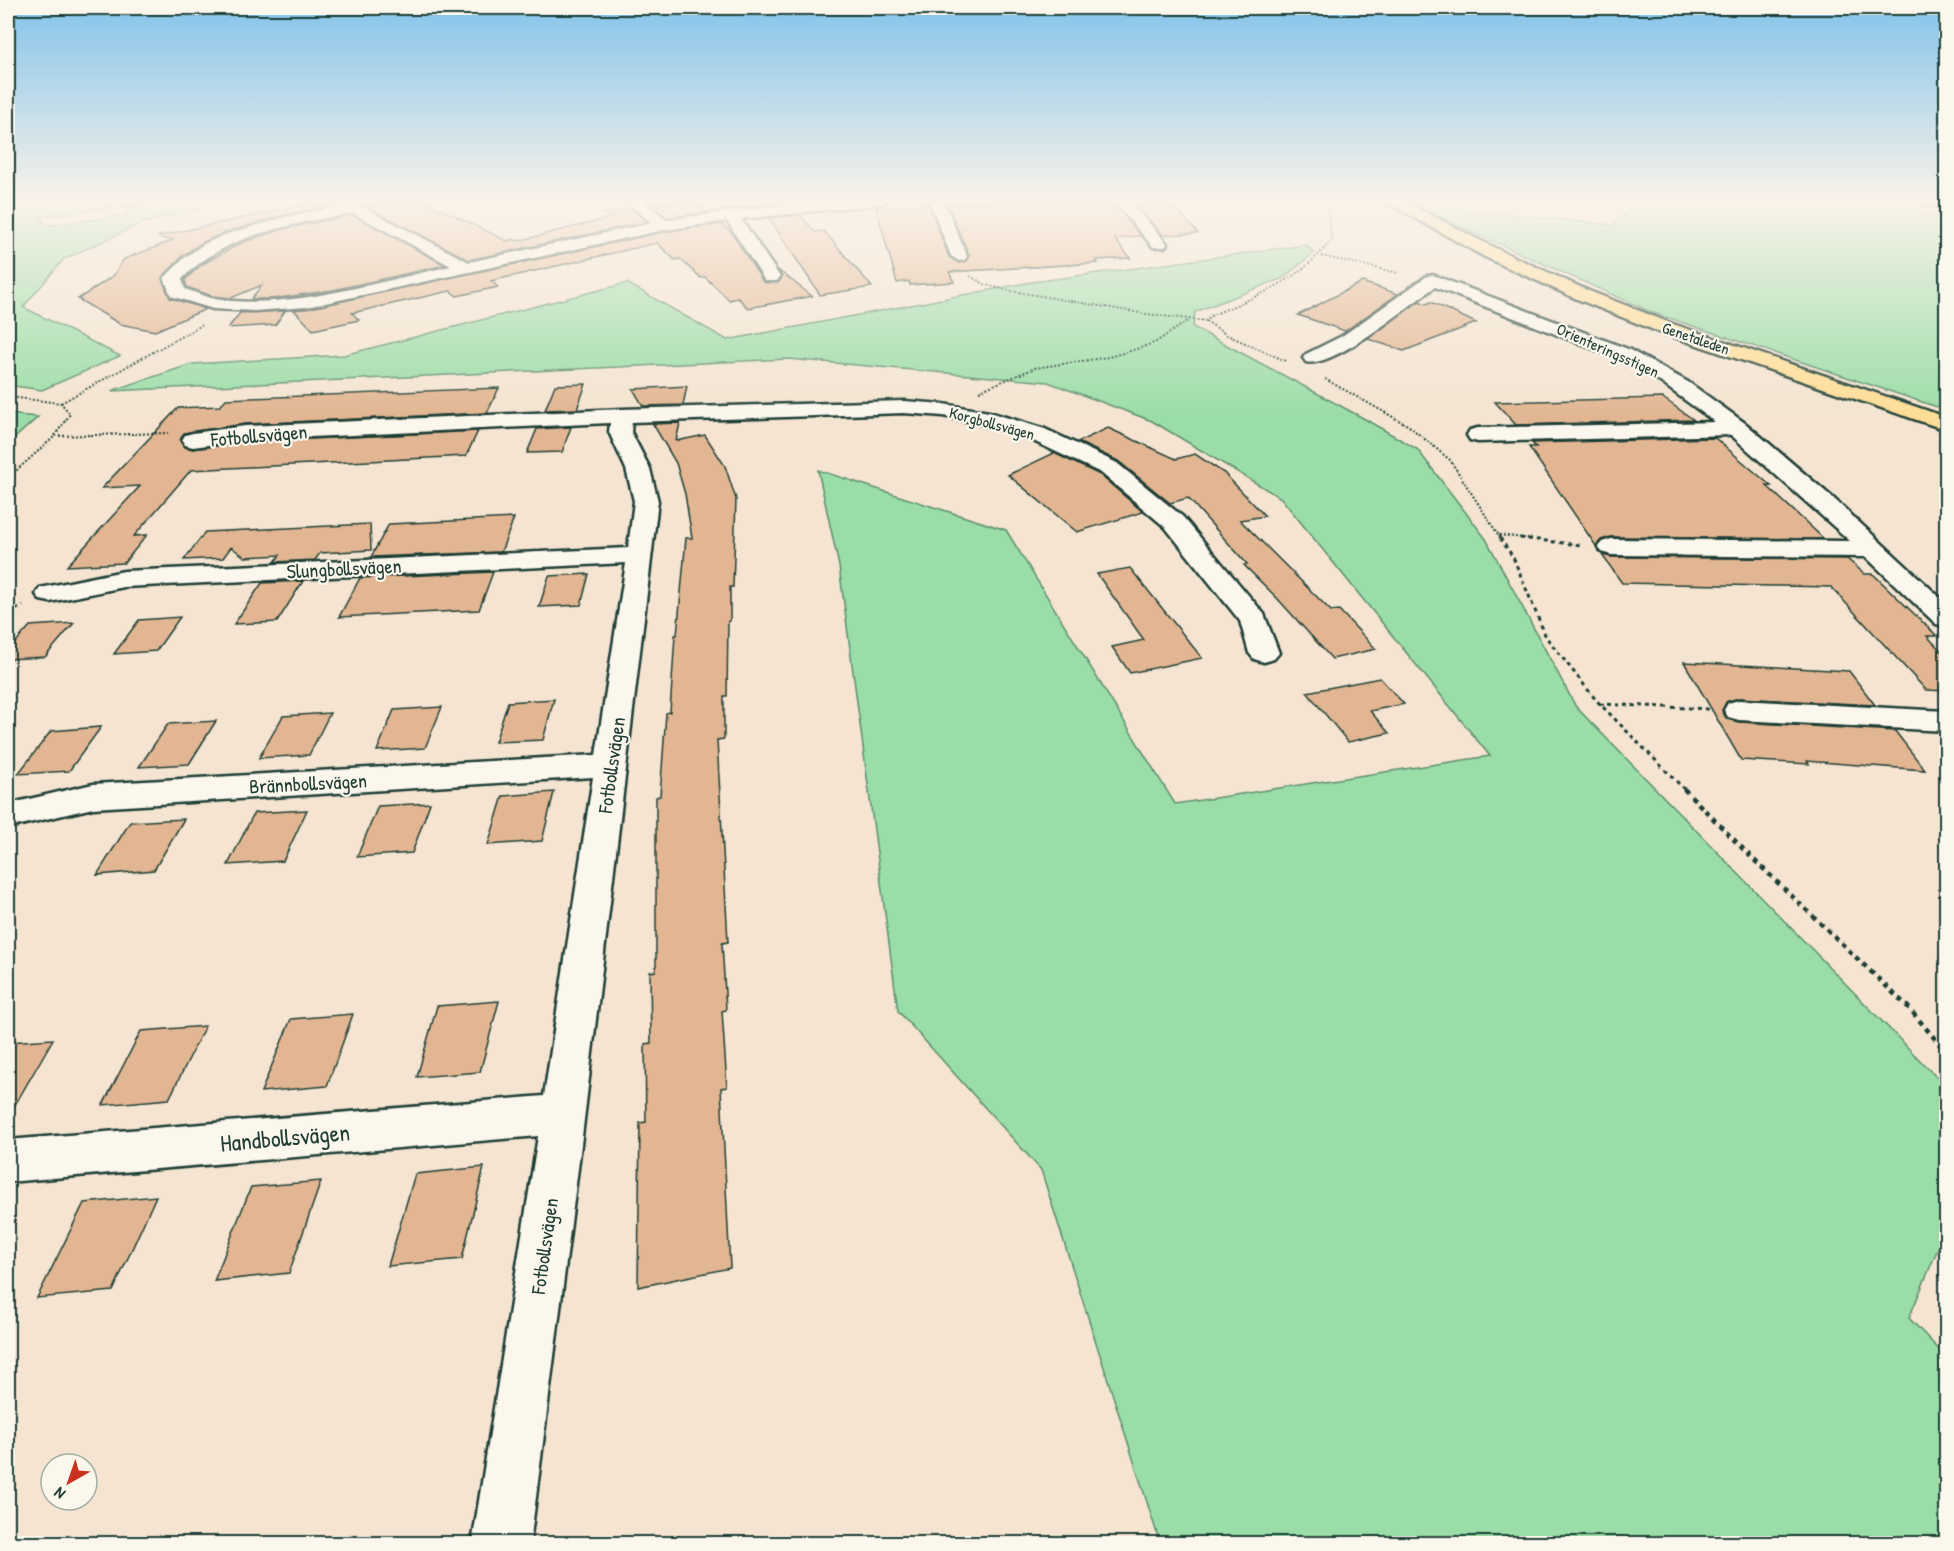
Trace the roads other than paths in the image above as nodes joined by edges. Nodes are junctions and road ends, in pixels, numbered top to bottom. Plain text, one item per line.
1 (177, 272) edge
2 (447, 272) edge
3 (768, 272) edge
4 (1533, 272) edge
5 (771, 277) dead end
6 (1313, 358) dead end
7 (622, 416) junction
8 (1947, 424) edge
9 (1737, 428) junction
10 (1478, 435) dead end
11 (193, 440) road end
12 (1611, 547) road end
13 (1872, 549) junction
14 (640, 555) junction
15 (50, 594) dead end
16 (1947, 618) edge
17 (1264, 653) dead end
18 (1739, 710) road end
19 (1947, 722) edge
20 (611, 765) junction
21 (8, 816) edge
22 (563, 1114) junction
23 (8, 1161) edge
24 (501, 1544) edge

1 - 2 street
3 - 5 street
4 - 8 main road, Genetaleden
6 - 9 street, Orienteringsstigen
7 - 11 street, Fotbollsvägen
7 - 14 street, Fotbollsvägen
7 - 17 street, Korgbollsvägen
9 - 10 street
9 - 13 street, Orienteringsstigen
12 - 13 street
13 - 16 street, Orienteringsstigen
14 - 15 street, Slungbollsvägen
14 - 20 street, Fotbollsvägen
18 - 19 street
20 - 21 street, Brännbollsvägen
20 - 22 street, Fotbollsvägen
22 - 23 street, Handbollsvägen
22 - 24 street, Fotbollsvägen

